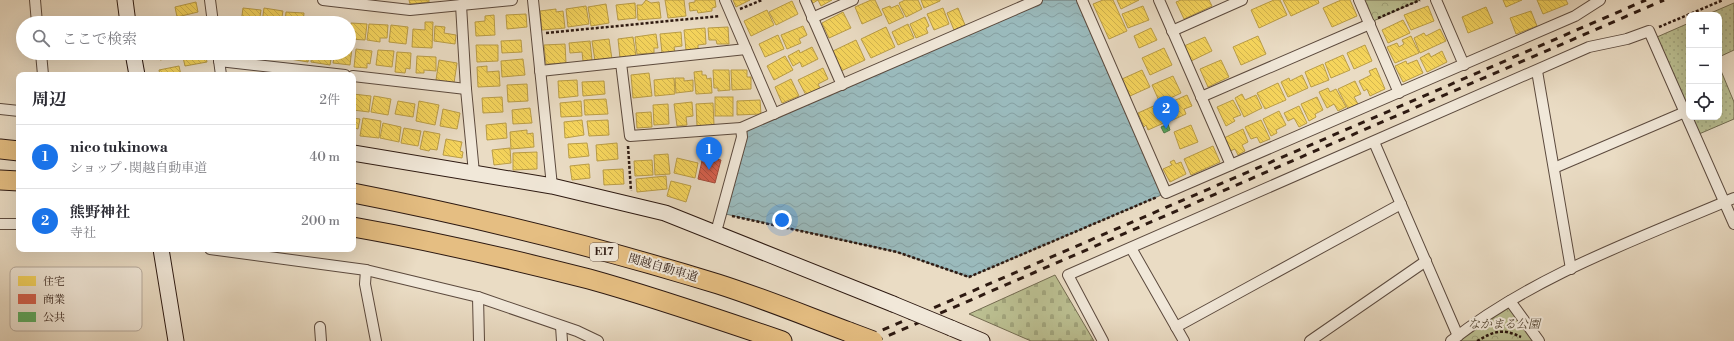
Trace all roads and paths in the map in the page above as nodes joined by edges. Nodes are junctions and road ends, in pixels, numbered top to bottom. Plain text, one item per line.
1 (35, 0) edge
2 (125, 0) edge
3 (210, 0) edge
4 (323, 0) edge
5 (512, 0) edge
6 (533, 0) edge
7 (725, 0) edge
8 (762, 0) edge
9 (805, 0) edge
10 (853, 0) edge
11 (1037, 0) edge
12 (1082, 0) edge
13 (1159, 0) edge
14 (1242, 0) edge
15 (1359, 0) edge
16 (1420, 0) edge
17 (1436, 0) edge
18 (1600, 0) edge
19 (1723, 0) edge
20 (461, 5) junction
21 (731, 13) junction
22 (36, 16) edge
23 (127, 16) edge
24 (212, 16) edge
25 (812, 18) junction
26 (1369, 23) junction
27 (1172, 31) junction
28 (1649, 31) junction
29 (536, 34) junction
30 (746, 49) junction
31 (42, 60) edge
32 (134, 60) edge
33 (218, 60) edge
34 (239, 60) edge
35 (621, 62) junction
36 (1464, 65) junction
37 (540, 71) junction
38 (43, 72) edge
39 (136, 72) edge
40 (220, 72) edge
41 (324, 72) edge
42 (1537, 72) junction
43 (356, 76) edge
44 (842, 84) junction
45 (466, 89) junction
46 (1399, 92) junction
47 (1201, 97) junction
48 (0, 110) edge
49 (16, 110) edge
50 (1685, 112) junction
51 (774, 114) junction
52 (741, 128) junction
53 (630, 136) junction
54 (1374, 142) junction
55 (0, 149) edge
56 (16, 151) edge
57 (356, 153) edge
58 (1231, 165) junction
59 (1554, 168) junction
60 (474, 173) junction
61 (0, 180) edge
62 (16, 181) edge
63 (552, 186) junction
64 (1166, 193) junction
65 (356, 194) edge
66 (1729, 200) edge
67 (632, 204) junction
68 (1401, 204) junction
69 (722, 213) junction
70 (0, 224) edge
71 (16, 224) edge
72 (1734, 224) edge
73 (356, 228) edge
74 (716, 232) junction
75 (1131, 248) junction
76 (161, 252) edge
77 (232, 252) edge
78 (1426, 261) junction
79 (1571, 269) junction
80 (366, 270) junction
81 (478, 297) junction
82 (1510, 301) junction
83 (561, 326) junction
84 (1176, 327) junction
85 (320, 328) dead end
86 (1521, 336) dead end
87 (1455, 338) edge
88 (176, 341) edge
89 (322, 341) edge
90 (376, 341) edge
91 (479, 341) edge
92 (562, 341) edge
93 (598, 341) edge
94 (782, 341) edge
95 (873, 341) edge
96 (982, 341) edge
97 (1103, 341) edge
98 (1184, 341) edge
99 (1310, 341) edge
100 (1478, 341) edge
101 (1539, 341) edge

1 - 22 street
2 - 23 street
3 - 24 street
4 - 20 street
5 - 20 street
6 - 29 street
7 - 21 street
8 - 21 path
9 - 25 street
10 - 25 street
11 - 44 street
12 - 64 street
13 - 27 street
14 - 27 street
15 - 26 street
16 - 26 path
17 - 36 street
18 - 36 street
19 - 28 path
20 - 45 street
21 - 29 path
21 - 30 street
25 - 44 street
26 - 46 street
26 - 47 street
27 - 47 street
28 - 42 street
28 - 50 street
29 - 37 street
30 - 35 street
30 - 51 street
31 - 38 street
32 - 39 street
33 - 40 street
34 - 41 street
35 - 37 street
35 - 53 street
36 - 46 street
37 - 63 street
42 - 54 street
42 - 59 street
43 - 45 street
44 - 51 street
45 - 60 street
46 - 58 street
47 - 58 street
48 - 49 street
50 - 59 street
50 - 66 street
51 - 52 street
52 - 53 street
52 - 69 street
53 - 67 path
54 - 68 street
54 - 75 street
55 - 56 highway
57 - 60 street
58 - 64 street
59 - 79 street
60 - 63 street
61 - 62 highway
63 - 67 street
64 - 69 path
65 - 95 highway, 関越自動車道 / E17, bridge
66 - 72 street
66 - 79 street
67 - 74 street
68 - 78 street
68 - 84 street
69 - 74 street
70 - 71 street
73 - 94 highway
74 - 96 street, bridge
75 - 84 street
75 - 97 street
76 - 88 street
77 - 80 street
78 - 87 street
78 - 99 street
79 - 82 street
80 - 81 street
80 - 90 street
81 - 83 street
81 - 91 street
82 - 87 street
82 - 101 street
83 - 92 street
83 - 93 street
84 - 98 street
85 - 89 street
86 - 100 path

